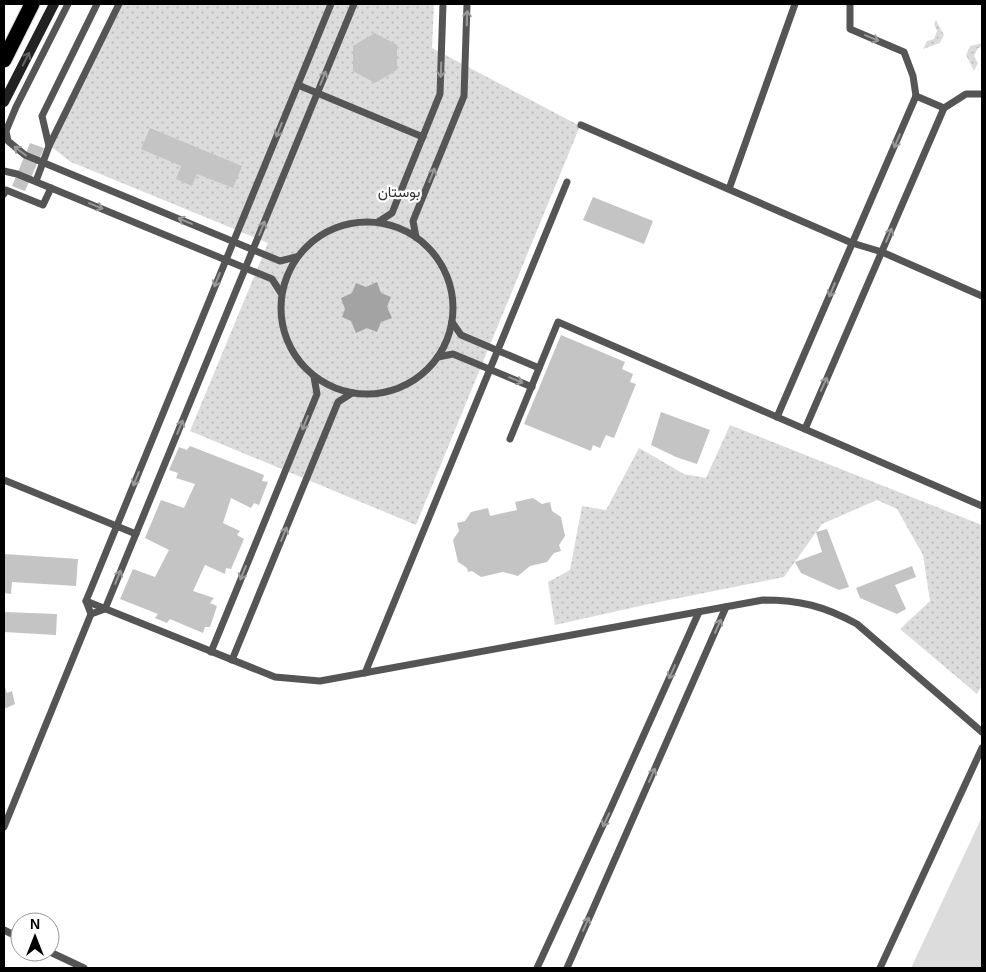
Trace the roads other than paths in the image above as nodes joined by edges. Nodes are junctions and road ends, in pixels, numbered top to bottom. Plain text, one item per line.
1 (32, 4) edge
2 (54, 4) edge
3 (68, 4) edge
4 (96, 4) edge
5 (119, 4) edge
6 (331, 4) edge
7 (354, 4) edge
8 (443, 4) edge
9 (467, 4) edge
10 (795, 4) edge
11 (850, 4) edge
12 (4, 60) edge
13 (298, 85) junction
14 (317, 93) junction
15 (982, 94) edge
16 (916, 96) junction
17 (4, 102) edge
18 (944, 108) junction
19 (581, 125) dead end
20 (423, 137) junction
21 (49, 146) junction
22 (43, 163) junction
23 (4, 171) edge
24 (36, 181) junction
25 (567, 182) dead end
26 (51, 188) junction
27 (729, 190) junction
28 (4, 194) edge
29 (378, 222) junction
30 (416, 237) junction
31 (233, 241) junction
32 (852, 243) junction
33 (253, 250) junction
34 (882, 252) junction
35 (296, 257) junction
36 (226, 260) junction
37 (245, 268) junction
38 (281, 293) junction
39 (982, 296) edge
40 (452, 322) junction
41 (498, 351) junction
42 (438, 357) junction
43 (539, 368) junction
44 (490, 370) junction
45 (314, 376) junction
46 (532, 387) junction
47 (352, 393) junction
48 (777, 417) junction
49 (805, 429) junction
50 (510, 439) dead end
51 (4, 480) edge
52 (982, 506) edge
53 (116, 526) junction
54 (136, 534) junction
55 (86, 601) junction
56 (726, 606) junction
57 (105, 609) junction
58 (699, 612) junction
59 (91, 614) junction
60 (211, 652) junction
61 (232, 660) junction
62 (365, 673) junction
63 (982, 732) edge
64 (982, 748) edge
65 (4, 827) edge
66 (60, 957) edge
67 (84, 968) edge
68 (536, 968) edge
69 (567, 968) edge
70 (880, 968) edge

1 - 12 highway
17 -> 2 street
22 -> 3 lane
4 - 21 lane
5 - 21 lane
6 - 13 lane
14 -> 7 lane
8 -> 20 lane
30 -> 9 lane
10 - 27 lane
11 -> 16 lane
13 - 14 lane
13 -> 31 lane
14 - 20 lane
33 -> 14 lane
15 - 18 lane
16 - 18 lane
16 -> 32 lane
34 -> 18 lane
19 - 27 lane
20 - 29 lane
21 - 22 lane
22 - 24 lane
31 -> 22 lane
23 - 24 lane
24 - 26 lane
25 - 41 lane
26 - 28 lane
26 -> 36 lane
27 - 32 lane
29 - 30 lane
29 - 35 lane
30 - 40 lane
31 - 33 lane
31 - 36 lane
32 - 34 lane
32 -> 48 lane
33 - 35 lane
33 - 37 lane
34 - 39 lane
49 -> 34 lane
35 - 38 lane
36 - 37 lane
36 -> 53 lane
37 - 38 lane
54 -> 37 lane
38 - 45 lane
40 - 41 lane
40 - 42 lane
41 - 43 lane
41 - 44 lane
42 - 44 lane
42 - 47 lane
43 - 46 lane
43 - 48 lane
44 -> 46 lane
44 - 62 lane
45 - 47 lane
45 -> 60 lane
46 - 50 lane
61 -> 47 lane
48 - 49 lane
49 - 52 lane
51 - 53 lane
53 - 54 lane
53 - 55 lane
57 -> 54 lane
55 - 57 lane
55 - 59 lane
56 - 58 lane
56 - 63 lane
69 -> 56 lane
57 - 59 lane
57 - 60 lane
58 - 62 lane
58 -> 68 lane
59 - 65 lane
60 - 61 lane
61 - 62 lane
64 - 70 lane
66 - 67 lane

